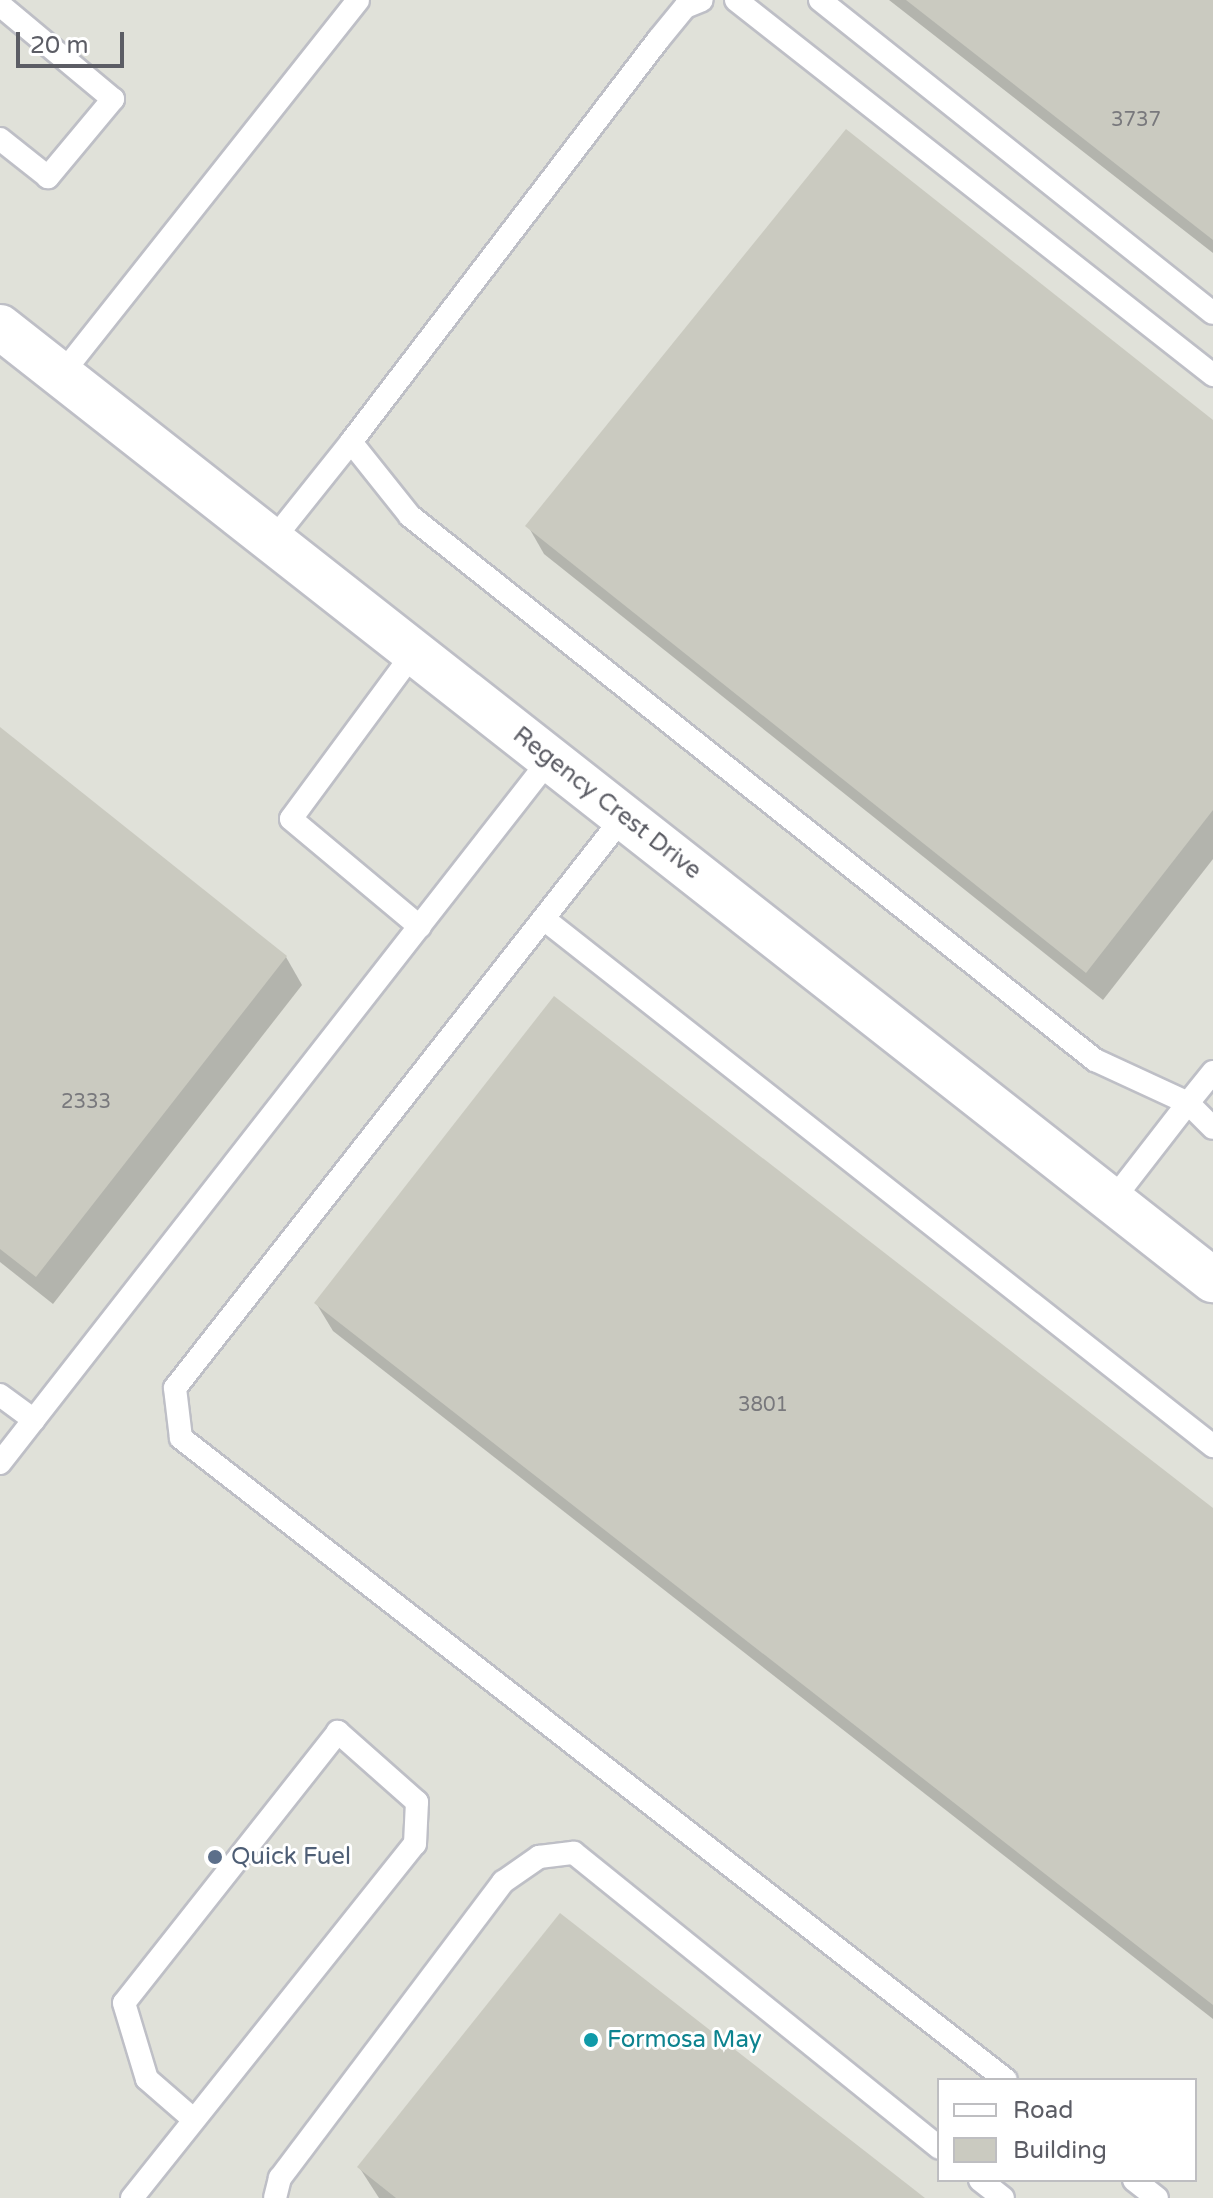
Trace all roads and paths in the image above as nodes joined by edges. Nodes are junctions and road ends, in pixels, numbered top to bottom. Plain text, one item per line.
1 (358, 0) edge
2 (702, 0) edge
3 (736, 0) edge
4 (820, 0) edge
5 (0, 5) edge
6 (0, 139) edge
7 (1213, 313) edge
8 (0, 327) edge
9 (61, 375) junction
10 (1213, 375) edge
11 (351, 442) junction
12 (272, 541) junction
13 (414, 652) junction
14 (550, 759) junction
15 (624, 816) junction
16 (544, 919) junction
17 (420, 927) junction
18 (1213, 1072) edge
19 (1188, 1103) junction
20 (1213, 1128) edge
21 (1112, 1201) junction
22 (1213, 1280) edge
23 (0, 1395) edge
24 (34, 1420) junction
25 (1210, 1436) edge
26 (0, 1463) edge
27 (1003, 2078) edge
28 (193, 2119) junction
29 (937, 2145) edge
30 (983, 2182) edge
31 (1137, 2182) edge
32 (132, 2198) edge
33 (275, 2198) edge
34 (1003, 2198) edge
35 (1157, 2198) edge

1 - 9 lane
2 - 11 lane
3 - 10 lane
4 - 7 lane
5 - 6 lane
8 - 9 street, Regency Crest Drive
9 - 12 street, Regency Crest Drive
11 - 12 lane
11 - 19 lane
12 - 13 street, Regency Crest Drive
13 - 14 street, Regency Crest Drive
13 - 17 lane
14 - 15 street, Regency Crest Drive
14 - 17 lane
15 - 16 lane
15 - 21 street, Regency Crest Drive
16 - 25 lane
16 - 27 lane
17 - 24 lane
18 - 19 lane
19 - 20 lane
19 - 21 lane
21 - 22 street, Regency Crest Drive
23 - 24 lane
24 - 26 lane
28 - 28 lane
28 - 32 lane
29 - 33 lane
30 - 34 lane
31 - 35 lane

